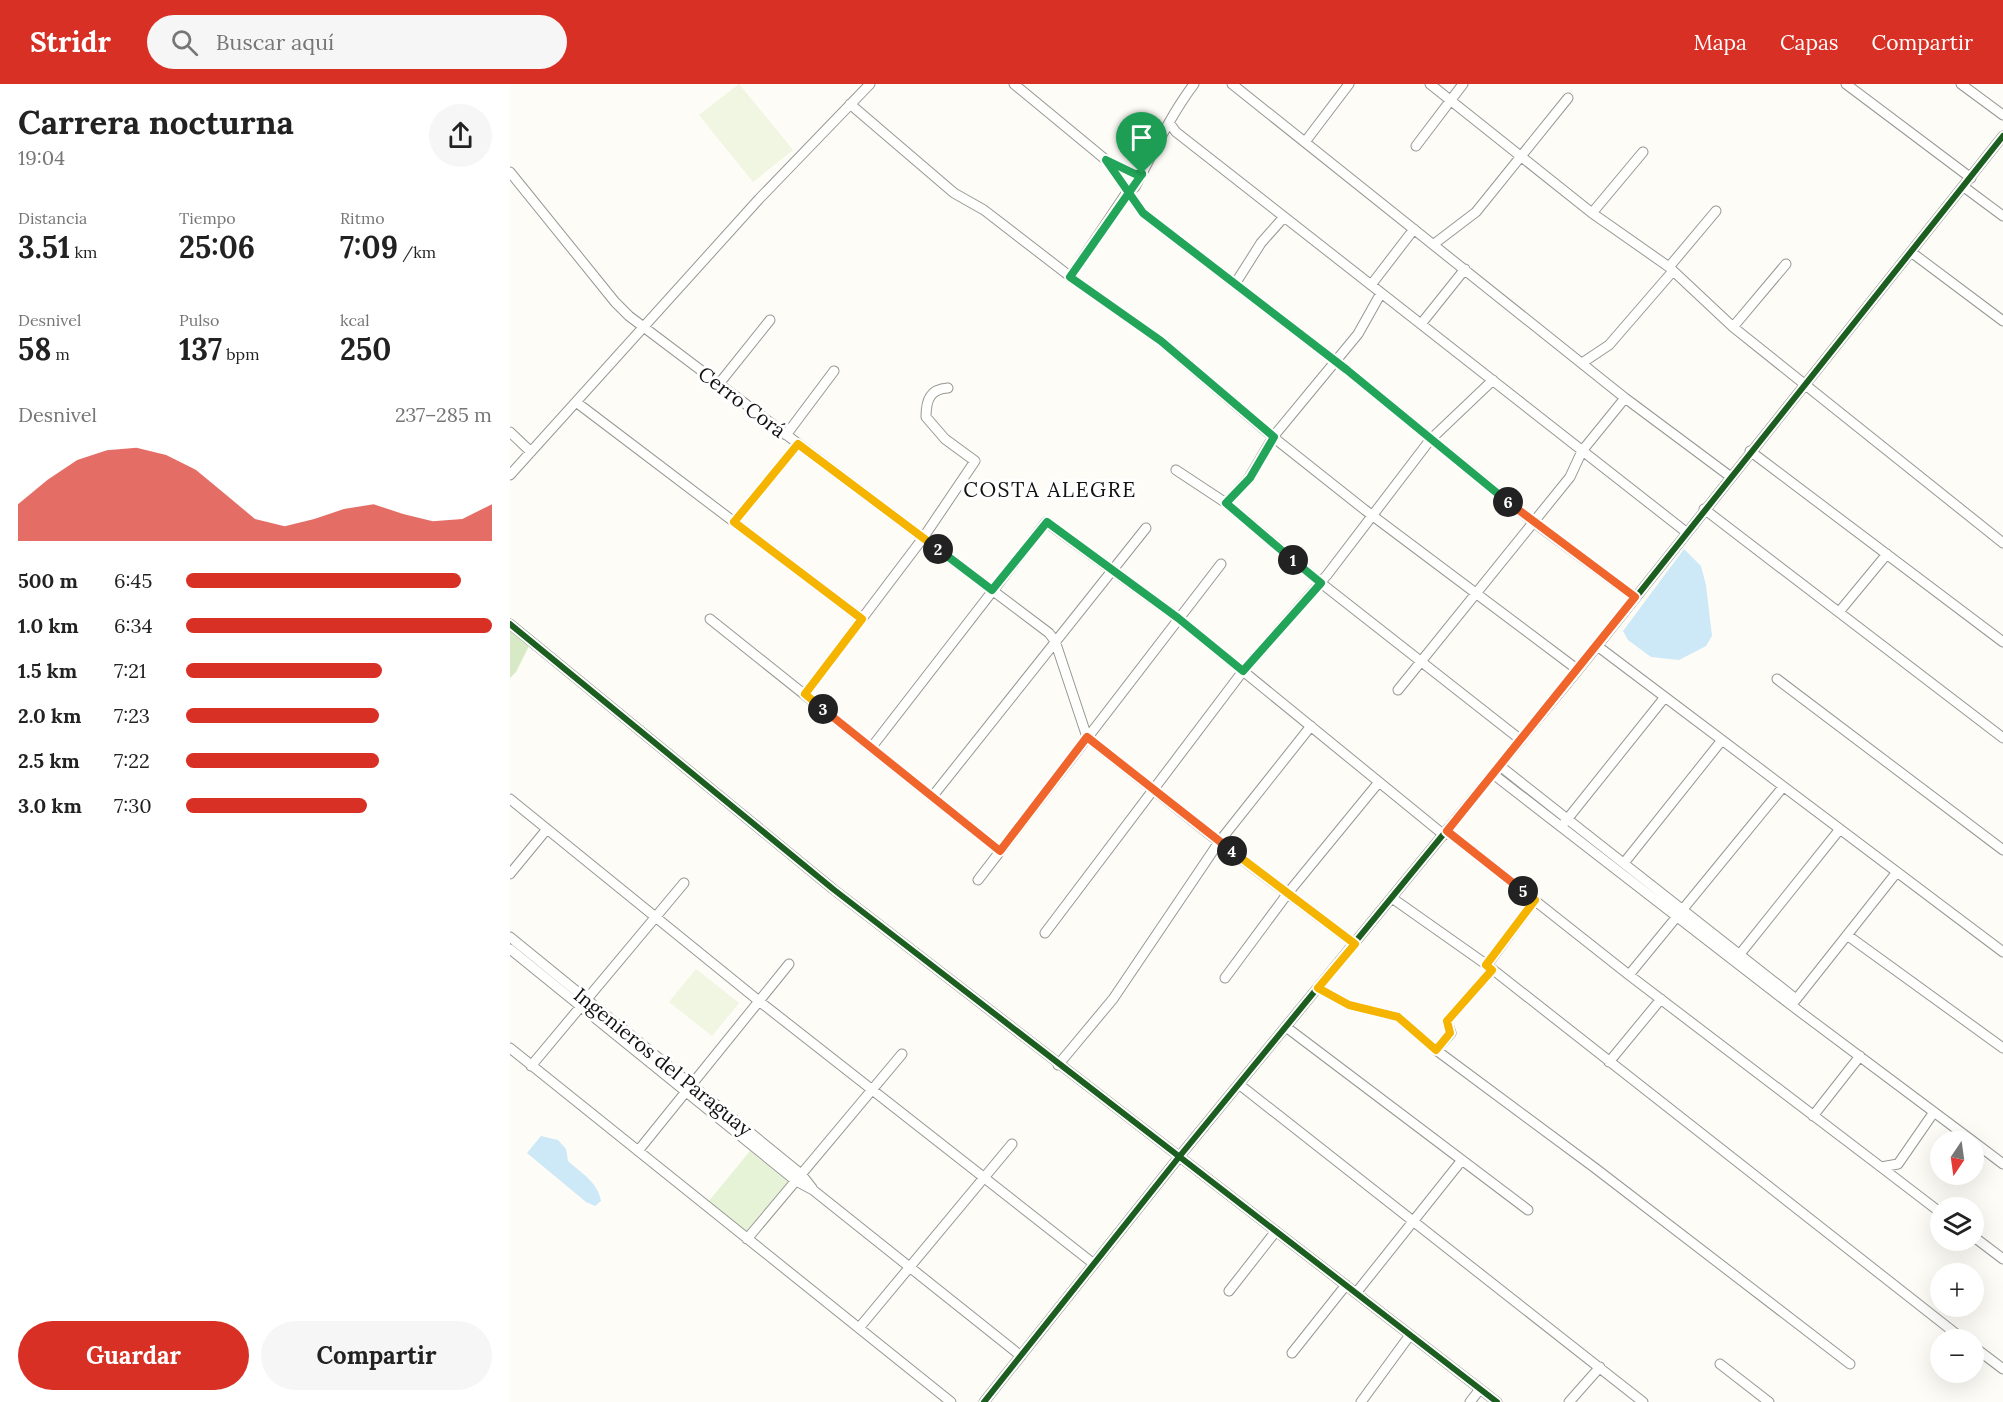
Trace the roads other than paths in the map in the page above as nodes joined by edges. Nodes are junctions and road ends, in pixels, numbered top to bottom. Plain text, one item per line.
1 (870, 84) edge
2 (1014, 84) edge
3 (1194, 84) edge
4 (1232, 84) edge
5 (1348, 84) edge
6 (1430, 84) edge
7 (1463, 84) edge
8 (1961, 84) edge
9 (1851, 85) edge
10 (1568, 98) dead end
11 (1450, 99) junction
12 (850, 104) junction
13 (2003, 115) edge
14 (1170, 124) junction
15 (2003, 136) edge
16 (1305, 142) junction
17 (1416, 146) dead end
18 (1643, 152) dead end
19 (1520, 155) junction
20 (1106, 160) junction
21 (510, 172) edge
22 (1142, 174) junction
23 (1971, 178) junction
24 (1964, 187) junction
25 (1127, 192) junction
26 (1716, 211) dead end
27 (1592, 213) junction
28 (2003, 216) edge
29 (1284, 217) junction
30 (1414, 229) junction
31 (1434, 244) junction
32 (1911, 252) junction
33 (1786, 264) dead end
34 (1465, 269) junction
35 (1671, 269) junction
36 (1070, 277) junction
37 (1235, 284) junction
38 (1371, 285) junction
39 (1381, 293) junction
40 (770, 320) dead end
41 (2003, 321) edge
42 (1421, 324) junction
43 (643, 327) junction
44 (1733, 327) junction
45 (1335, 361) junction
46 (1582, 363) junction
47 (834, 370) dead end
48 (1493, 380) junction
49 (1804, 384) junction
50 (718, 385) junction
51 (948, 388) dead end
52 (1625, 398) junction
53 (576, 402) junction
54 (510, 432) edge
55 (786, 435) junction
56 (1274, 437) junction
57 (1430, 440) junction
58 (798, 444) junction
59 (1582, 451) junction
60 (1750, 451) junction
61 (531, 452) junction
62 (1176, 470) dead end
63 (510, 475) edge
64 (1731, 477) junction
65 (1226, 503) junction
66 (1704, 509) junction
67 (1373, 516) junction
68 (1532, 521) junction
69 (734, 522) junction
70 (1146, 528) dead end
71 (1686, 532) junction
72 (923, 538) junction
73 (2003, 543) edge
74 (1887, 554) junction
75 (1221, 564) dead end
76 (1112, 572) junction
77 (1321, 583) junction
78 (992, 590) junction
79 (1475, 593) junction
80 (1635, 597) junction
81 (1839, 612) junction
82 (1178, 618) junction
83 (710, 619) dead end
84 (862, 619) junction
85 (510, 624) edge
86 (1055, 642) junction
87 (2003, 642) edge
88 (1596, 645) junction
89 (1421, 662) junction
90 (1578, 670) junction
91 (1243, 671) junction
92 (1777, 680) dead end
93 (1398, 690) dead end
94 (805, 694) junction
95 (1665, 697) junction
96 (1311, 726) junction
97 (1087, 737) junction
98 (2003, 738) edge
99 (1521, 740) junction
100 (1722, 740) junction
101 (871, 748) junction
102 (1497, 770) junction
103 (1379, 782) junction
104 (1783, 787) junction
105 (1153, 791) junction
106 (932, 797) junction
107 (510, 799) edge
108 (1565, 823) junction
109 (547, 829) junction
110 (1840, 829) junction
111 (1445, 833) junction
112 (1219, 842) junction
113 (2003, 850) edge
114 (1000, 851) junction
115 (1624, 863) junction
116 (1897, 872) junction
117 (510, 874) edge
118 (978, 880) dead end
119 (684, 883) dead end
120 (1288, 893) junction
121 (1392, 898) junction
122 (1535, 900) junction
123 (1680, 912) junction
124 (656, 917) junction
125 (1045, 933) dead end
126 (1847, 934) junction
127 (510, 937) edge
128 (1355, 944) junction
129 (510, 949) edge
130 (2003, 952) edge
131 (1740, 954) junction
132 (789, 964) dead end
133 (1489, 968) junction
134 (1629, 975) junction
135 (1225, 978) dead end
136 (1318, 988) junction
137 (1661, 999) junction
138 (759, 1000) junction
139 (1793, 1002) junction
140 (584, 1003) junction
141 (1286, 1027) junction
142 (510, 1048) edge
143 (2003, 1048) edge
144 (1436, 1050) junction
145 (902, 1054) dead end
146 (1860, 1056) junction
147 (1609, 1062) junction
148 (1058, 1065) junction
149 (531, 1066) junction
150 (1240, 1085) junction
151 (688, 1088) junction
152 (872, 1089) junction
153 (1934, 1112) junction
154 (1813, 1116) junction
155 (1959, 1131) edge
156 (1012, 1144) dead end
157 (1984, 1150) edge
158 (638, 1151) junction
159 (1179, 1157) junction
160 (1462, 1160) junction
161 (2003, 1164) edge
162 (1881, 1167) junction
163 (798, 1178) junction
164 (985, 1178) junction
165 (1930, 1205) edge
166 (1528, 1210) dead end
167 (1414, 1221) junction
168 (1276, 1231) junction
169 (747, 1239) junction
170 (1984, 1245) edge
171 (2003, 1259) edge
172 (1094, 1264) junction
173 (910, 1267) junction
174 (1346, 1286) junction
175 (1229, 1291) dead end
176 (1356, 1293) junction
177 (859, 1328) junction
178 (1950, 1329) edge
179 (1410, 1335) junction
180 (1292, 1353) dead end
181 (1984, 1355) edge
182 (1021, 1356) junction
183 (1720, 1364) dead end
184 (1850, 1364) dead end
185 (1600, 1367) junction
186 (2003, 1369) edge
187 (1480, 1389) junction
188 (951, 1402) edge
189 (984, 1402) edge
190 (1361, 1402) edge
191 (1470, 1402) edge
192 (1497, 1402) edge
193 (1569, 1402) edge
194 (1643, 1402) edge
195 (1769, 1402) edge

1 - 12 street
2 - 20 street
3 - 14 street
4 - 16 street
5 - 16 street
6 - 11 street
7 - 11 street
8 - 13 street
9 - 23 street
10 - 19 street
11 - 17 street
11 - 19 street
12 - 36 street
12 - 43 street
14 - 22 street
14 - 29 street
15 - 23 street
16 - 30 street
18 - 27 street
19 - 27 street
19 - 31 street
20 - 22 street
20 - 25 street
21 - 43 street, Cerro Corá
22 - 25 street
23 - 24 street
24 - 28 street
24 - 32 street
25 - 36 street
25 - 37 street
26 - 35 street
27 - 35 street
29 - 37 street
29 - 38 street
30 - 31 street
30 - 38 street
31 - 34 street
32 - 41 street
32 - 49 street
33 - 44 street
34 - 42 street
34 - 46 street
35 - 44 street
35 - 46 street
36 - 56 street
37 - 45 street
38 - 39 street
39 - 42 street
39 - 45 street
40 - 50 street
42 - 48 street
43 - 50 street, Cerro Corá
43 - 53 street
44 - 49 street
45 - 56 street
45 - 57 street
46 - 52 street
47 - 55 street
48 - 57 street
48 - 59 street
49 - 60 street
49 - 73 street
50 - 55 street, Cerro Corá
51 - 72 street
52 - 59 street
52 - 64 street
53 - 61 street
53 - 69 street
54 - 61 street
55 - 58 street, Cerro Corá
56 - 65 street
56 - 67 street
57 - 67 street
57 - 68 street
58 - 69 street
58 - 72 street, Cerro Corá
59 - 68 street
59 - 71 street
60 - 64 street
60 - 74 street
61 - 63 street
62 - 65 street
64 - 66 street
65 - 77 street
66 - 71 street
66 - 81 street
67 - 77 street
67 - 79 street
68 - 79 street
68 - 80 street
69 - 84 street
70 - 76 street
71 - 80 street
72 - 78 street, Cerro Corá
72 - 84 street
74 - 81 street
74 - 87 street
75 - 82 street
76 - 78 street
76 - 82 street
76 - 86 street
77 - 89 street
77 - 91 street
78 - 86 street, Cerro Corá
78 - 101 street
79 - 89 street
79 - 90 street
80 - 88 street
81 - 98 street
82 - 91 street
82 - 97 street
83 - 94 street
84 - 94 street
85 - 148 street
86 - 97 street, Cerro Corá
86 - 106 street
88 - 90 street
88 - 95 street
89 - 93 street
89 - 99 street
90 - 99 street
91 - 96 street
91 - 105 street
92 - 113 street
94 - 101 street
95 - 100 street
95 - 108 street
96 - 103 street
96 - 112 street
97 - 105 street
97 - 114 street
99 - 102 street
100 - 104 street
100 - 115 street
101 - 106 street
102 - 108 street
102 - 111 street
103 - 111 street
103 - 120 street
104 - 110 street
104 - 123 street
105 - 112 street
105 - 125 street
106 - 114 street
107 - 109 street
108 - 115 street
108 - 123 street
109 - 117 street
109 - 124 street
110 - 116 street
110 - 131 street
111 - 121 street
111 - 122 street
112 - 120 street
112 - 148 street
114 - 118 street
115 - 123 street
116 - 126 street
116 - 130 street
119 - 124 street
120 - 128 street
120 - 135 street
121 - 128 street
121 - 133 street
122 - 133 street
122 - 134 street
123 - 131 street
123 - 134 street
123 - 139 street
124 - 138 street
124 - 140 street
126 - 139 street
126 - 143 street
127 - 140 street, Ingenieros del Paraguay
128 - 136 street
129 - 140 street, Ingenieros del Paraguay
131 - 139 street
132 - 138 street
133 - 144 street
133 - 147 street
134 - 137 street
136 - 141 street
136 - 144 street
137 - 147 street
137 - 154 street
138 - 151 street
138 - 152 street
139 - 146 street
140 - 149 street
140 - 151 street, Ingenieros del Paraguay
141 - 150 street
141 - 160 street
142 - 149 street
144 - 184 street
145 - 152 street
146 - 153 street
146 - 154 street
147 - 178 street
148 - 159 street
149 - 158 street
150 - 159 street
150 - 167 street
151 - 158 street
151 - 163 street, Ingenieros del Paraguay
152 - 163 street
152 - 164 street
153 - 155 street
153 - 162 street
154 - 162 street
156 - 164 street
157 - 161 street
158 - 169 street
159 - 168 street
159 - 172 street
160 - 166 street
160 - 167 street
162 - 165 street
163 - 169 street
163 - 173 street, Ingenieros del Paraguay
164 - 172 street
164 - 173 street
167 - 176 street
167 - 185 street
168 - 174 street
168 - 175 street
169 - 177 street
170 - 171 street
172 - 182 street
173 - 177 street
173 - 182 street, Ingenieros del Paraguay
174 - 176 street
174 - 180 street
176 - 179 street
177 - 188 street
179 - 187 street
179 - 190 street
181 - 186 street
182 - 189 street
183 - 195 street
185 - 193 street
185 - 194 street
187 - 191 street
187 - 192 street

